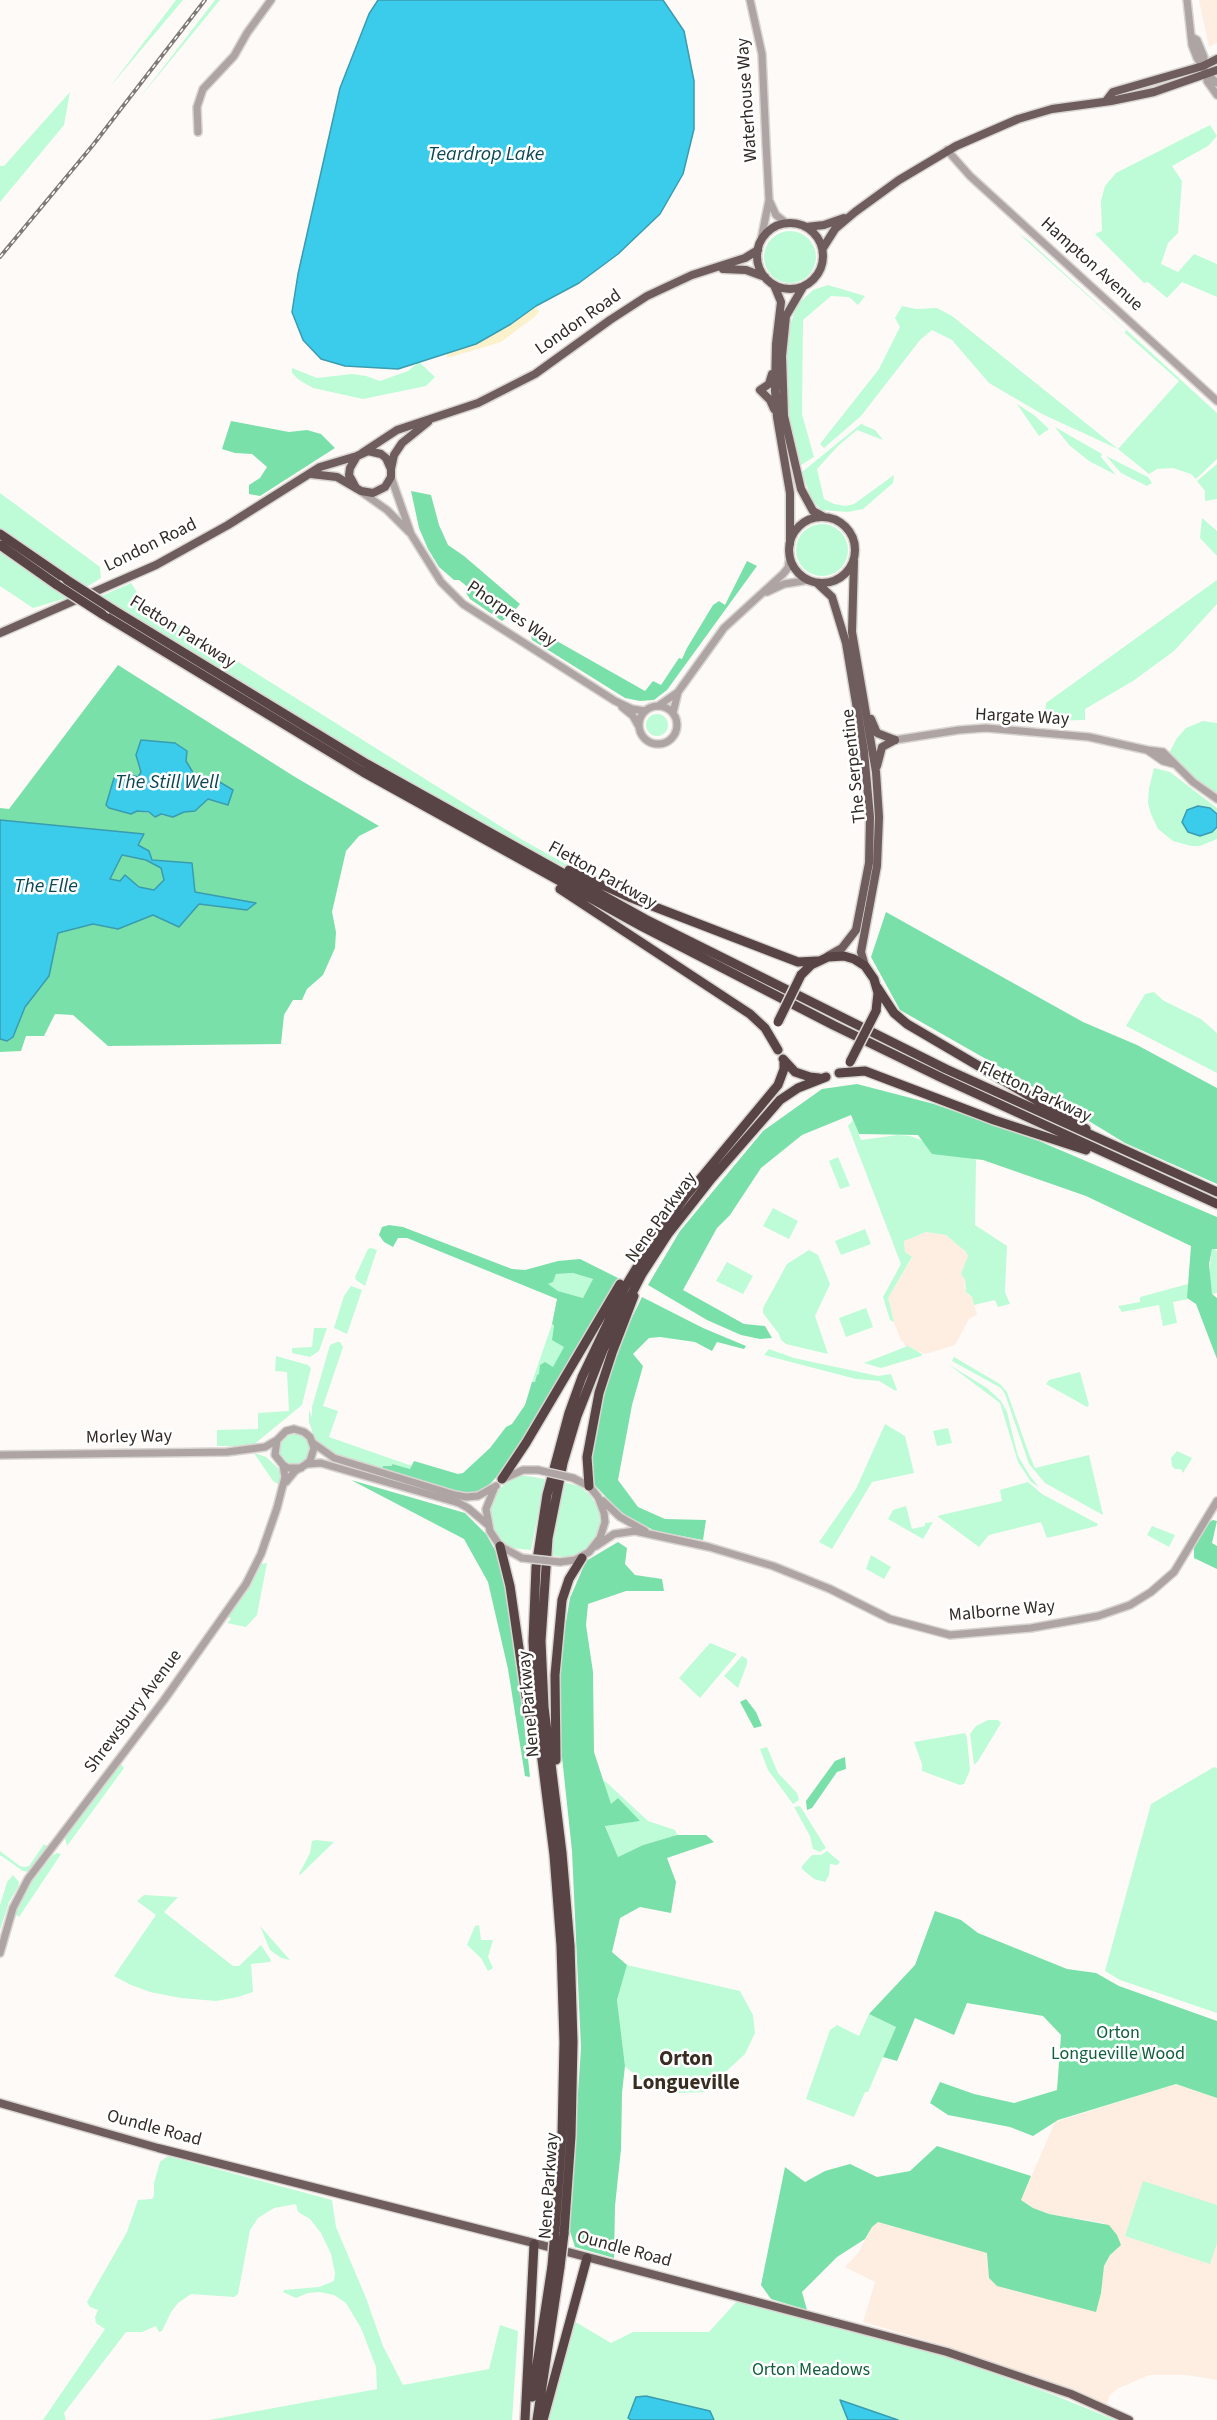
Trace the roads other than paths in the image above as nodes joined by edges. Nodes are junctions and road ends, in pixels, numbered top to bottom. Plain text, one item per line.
1 (271, 0) edge
2 (750, 0) edge
3 (1187, 0) edge
4 (1217, 59) edge
5 (1205, 70) junction
6 (1217, 70) edge
7 (1217, 83) edge
8 (1217, 95) edge
9 (198, 132) dead end
10 (947, 150) junction
11 (769, 200) junction
12 (855, 212) junction
13 (786, 223) junction
14 (806, 227) junction
15 (761, 240) junction
16 (823, 248) junction
17 (758, 250) junction
18 (714, 268) junction
19 (765, 277) junction
20 (774, 285) junction
21 (803, 287) junction
22 (775, 368) junction
23 (1217, 401) edge
24 (777, 417) junction
25 (431, 420) junction
26 (359, 455) junction
27 (391, 473) junction
28 (309, 474) junction
29 (359, 489) junction
30 (824, 517) junction
31 (0, 534) edge
32 (411, 534) junction
33 (790, 544) junction
34 (0, 545) edge
35 (790, 556) junction
36 (854, 561) junction
37 (813, 581) junction
38 (749, 603) junction
39 (0, 633) edge
40 (678, 692) junction
41 (615, 701) junction
42 (658, 706) junction
43 (866, 708) junction
44 (645, 711) junction
45 (673, 713) junction
46 (638, 725) junction
47 (895, 740) junction
48 (876, 772) junction
49 (1217, 799) edge
50 (504, 847) junction
51 (869, 889) junction
52 (866, 906) junction
53 (828, 957) junction
54 (817, 961) junction
55 (865, 966) junction
56 (877, 987) junction
57 (778, 1050) junction
58 (784, 1060) junction
59 (839, 1072) junction
60 (826, 1077) junction
61 (1134, 1156) junction
62 (1113, 1158) junction
63 (1217, 1192) edge
64 (1217, 1204) edge
65 (654, 1239) junction
66 (642, 1274) junction
67 (277, 1440) junction
68 (313, 1443) junction
69 (257, 1449) junction
70 (0, 1455) edge
71 (277, 1459) junction
72 (283, 1465) junction
73 (304, 1466) junction
74 (499, 1483) junction
75 (285, 1484) junction
76 (589, 1486) junction
77 (598, 1497) junction
78 (1217, 1501) edge
79 (488, 1525) junction
80 (647, 1532) junction
81 (500, 1546) junction
82 (596, 1546) junction
83 (582, 1557) junction
84 (542, 1763) junction
85 (556, 1799) junction
86 (0, 1953) edge
87 (0, 2103) edge
88 (560, 2233) junction
89 (534, 2244) junction
90 (587, 2258) junction
91 (556, 2267) junction
92 (527, 2420) edge
93 (537, 2420) edge
94 (543, 2420) edge
95 (1129, 2420) edge

1 - 9 street
2 - 11 street, Waterhouse Way
3 - 5 street
4 - 5 main road
5 - 6 main road
5 - 7 street
5 - 8 street
5 - 10 main road
10 - 12 main road
10 - 23 street, Hampton Avenue
11 - 13 street
11 - 15 street, Waterhouse Way
12 - 14 main road
12 - 16 main road
13 - 14 main road
13 - 15 main road
14 - 16 main road
15 - 17 main road
16 - 21 main road
17 - 18 main road, London Road
17 - 19 main road
18 - 19 main road, London Road
18 - 25 main road, London Road
19 - 20 main road
20 - 21 main road
20 - 22 main road
21 - 30 main road
22 - 24 main road
22 - 24 main road
24 - 33 main road
25 - 26 main road, London Road
25 - 27 main road, London Road
26 - 27 main road
26 - 28 main road, London Road
26 - 29 main road
27 - 29 main road
27 - 32 street, Phorpres Way
28 - 29 main road
28 - 39 main road, London Road
29 - 32 street, Phorpres Way
30 - 33 main road
30 - 36 main road
31 - 50 highway, Fletton Parkway, bridge
32 - 41 street, Phorpres Way
33 - 35 main road
34 - 50 highway, Fletton Parkway, bridge
35 - 37 main road
35 - 38 street
36 - 37 main road
36 - 43 main road, The Serpentine
37 - 38 street
37 - 51 main road, The Serpentine
38 - 40 street
40 - 42 street
40 - 45 street
41 - 44 street, Phorpres Way
41 - 46 street, Phorpres Way
42 - 44 street
42 - 45 street
43 - 47 main road
43 - 48 main road, The Serpentine
44 - 46 street
45 - 46 street
47 - 48 main road
47 - 49 street, Hargate Way
48 - 51 main road, The Serpentine
50 - 54 highway
50 - 57 highway
50 - 61 highway, Fletton Parkway
50 - 62 highway, Fletton Parkway
51 - 52 main road, The Serpentine
52 - 53 main road, The Serpentine
52 - 55 main road, The Serpentine
53 - 54 highway
53 - 55 highway
54 - 57 highway, bridge
55 - 56 highway
56 - 59 highway, bridge
56 - 61 highway
57 - 58 highway
58 - 60 highway
58 - 65 highway, Nene Parkway
59 - 60 highway
59 - 62 highway
60 - 66 highway, Nene Parkway
61 - 63 highway, Fletton Parkway
62 - 64 highway, Fletton Parkway
65 - 74 highway
65 - 84 highway, Nene Parkway
66 - 76 highway
66 - 85 highway, Nene Parkway
67 - 68 street
67 - 69 street, Morley Way
67 - 71 street
68 - 73 street
68 - 74 street
69 - 70 street, Morley Way
69 - 71 street
71 - 72 street
72 - 73 street
72 - 75 street, Shrewsbury Avenue
73 - 75 street, Shrewsbury Avenue
73 - 79 street
74 - 76 street, bridge
74 - 79 street
75 - 86 street, Shrewsbury Avenue
76 - 77 street
77 - 80 street, Malborne Way
77 - 82 street
78 - 80 street, Malborne Way
79 - 81 street
80 - 82 street, Malborne Way
81 - 83 street, bridge
81 - 84 highway
82 - 83 street
83 - 85 highway
84 - 88 highway, Nene Parkway
85 - 88 highway, Nene Parkway
87 - 89 main road, Oundle Road
88 - 91 highway, Nene Parkway, bridge
89 - 90 main road, Oundle Road
89 - 92 highway
90 - 94 highway
90 - 95 main road, Oundle Road
91 - 92 highway, Nene Parkway
91 - 93 highway, Nene Parkway

